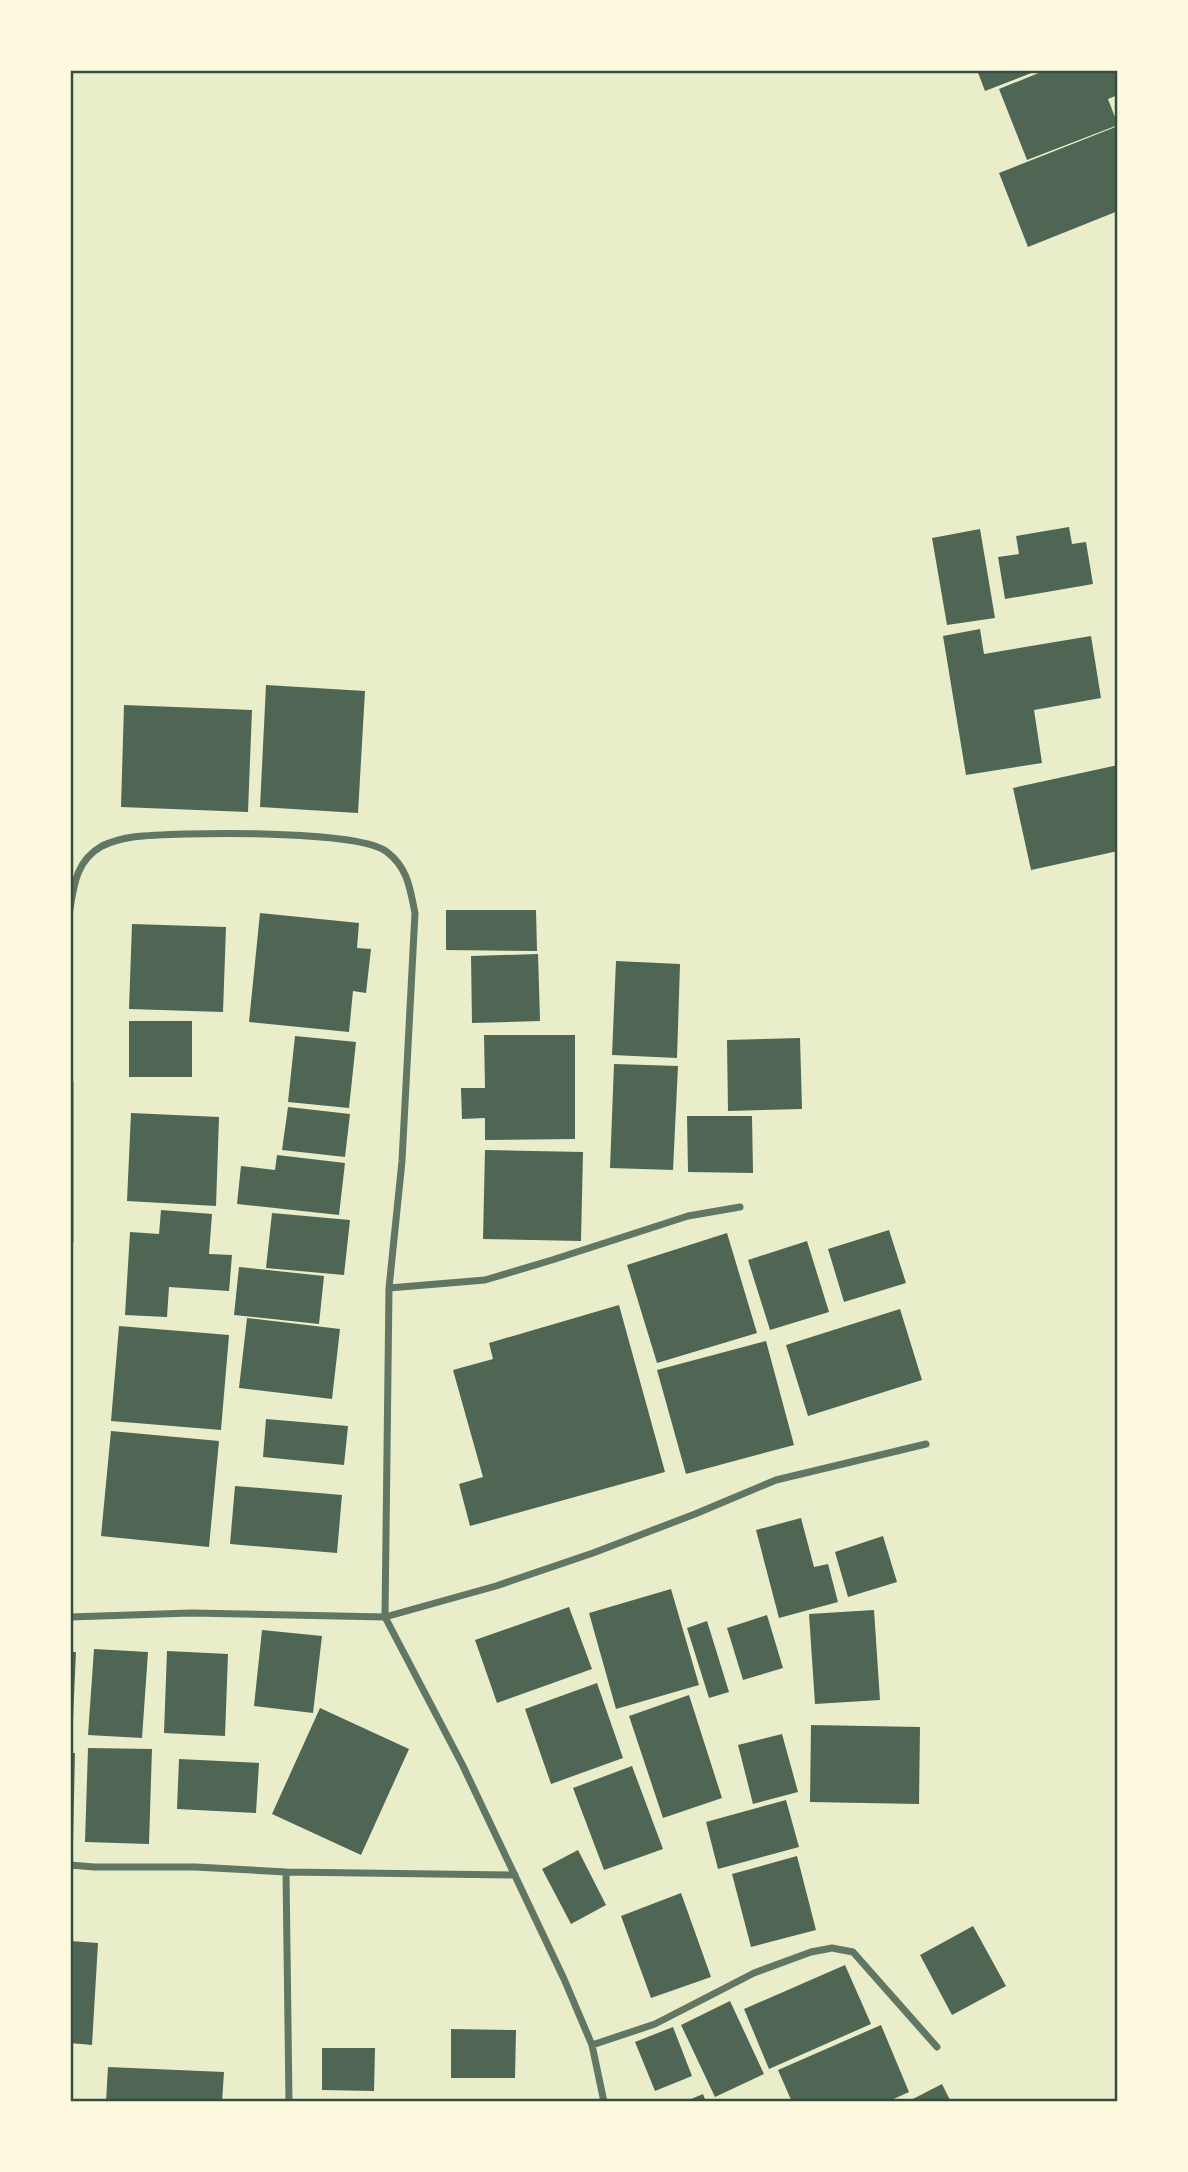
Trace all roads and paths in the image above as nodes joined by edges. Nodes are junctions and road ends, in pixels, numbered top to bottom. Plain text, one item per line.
1 (70, 909) edge
2 (70, 1083) edge
3 (740, 1207) dead end
4 (70, 1241) edge
5 (389, 1289) junction
6 (926, 1444) dead end
7 (70, 1617) edge
8 (385, 1617) junction
9 (70, 1865) edge
10 (286, 1872) junction
11 (515, 1875) junction
12 (592, 2045) junction
13 (937, 2047) dead end
14 (289, 2102) edge
15 (604, 2102) edge

1 - 5 street
2 - 4 street
3 - 5 street
5 - 8 street
6 - 8 street
7 - 8 street
8 - 11 street
9 - 10 street
10 - 11 street
10 - 14 street
11 - 12 street
12 - 13 street
12 - 15 street

